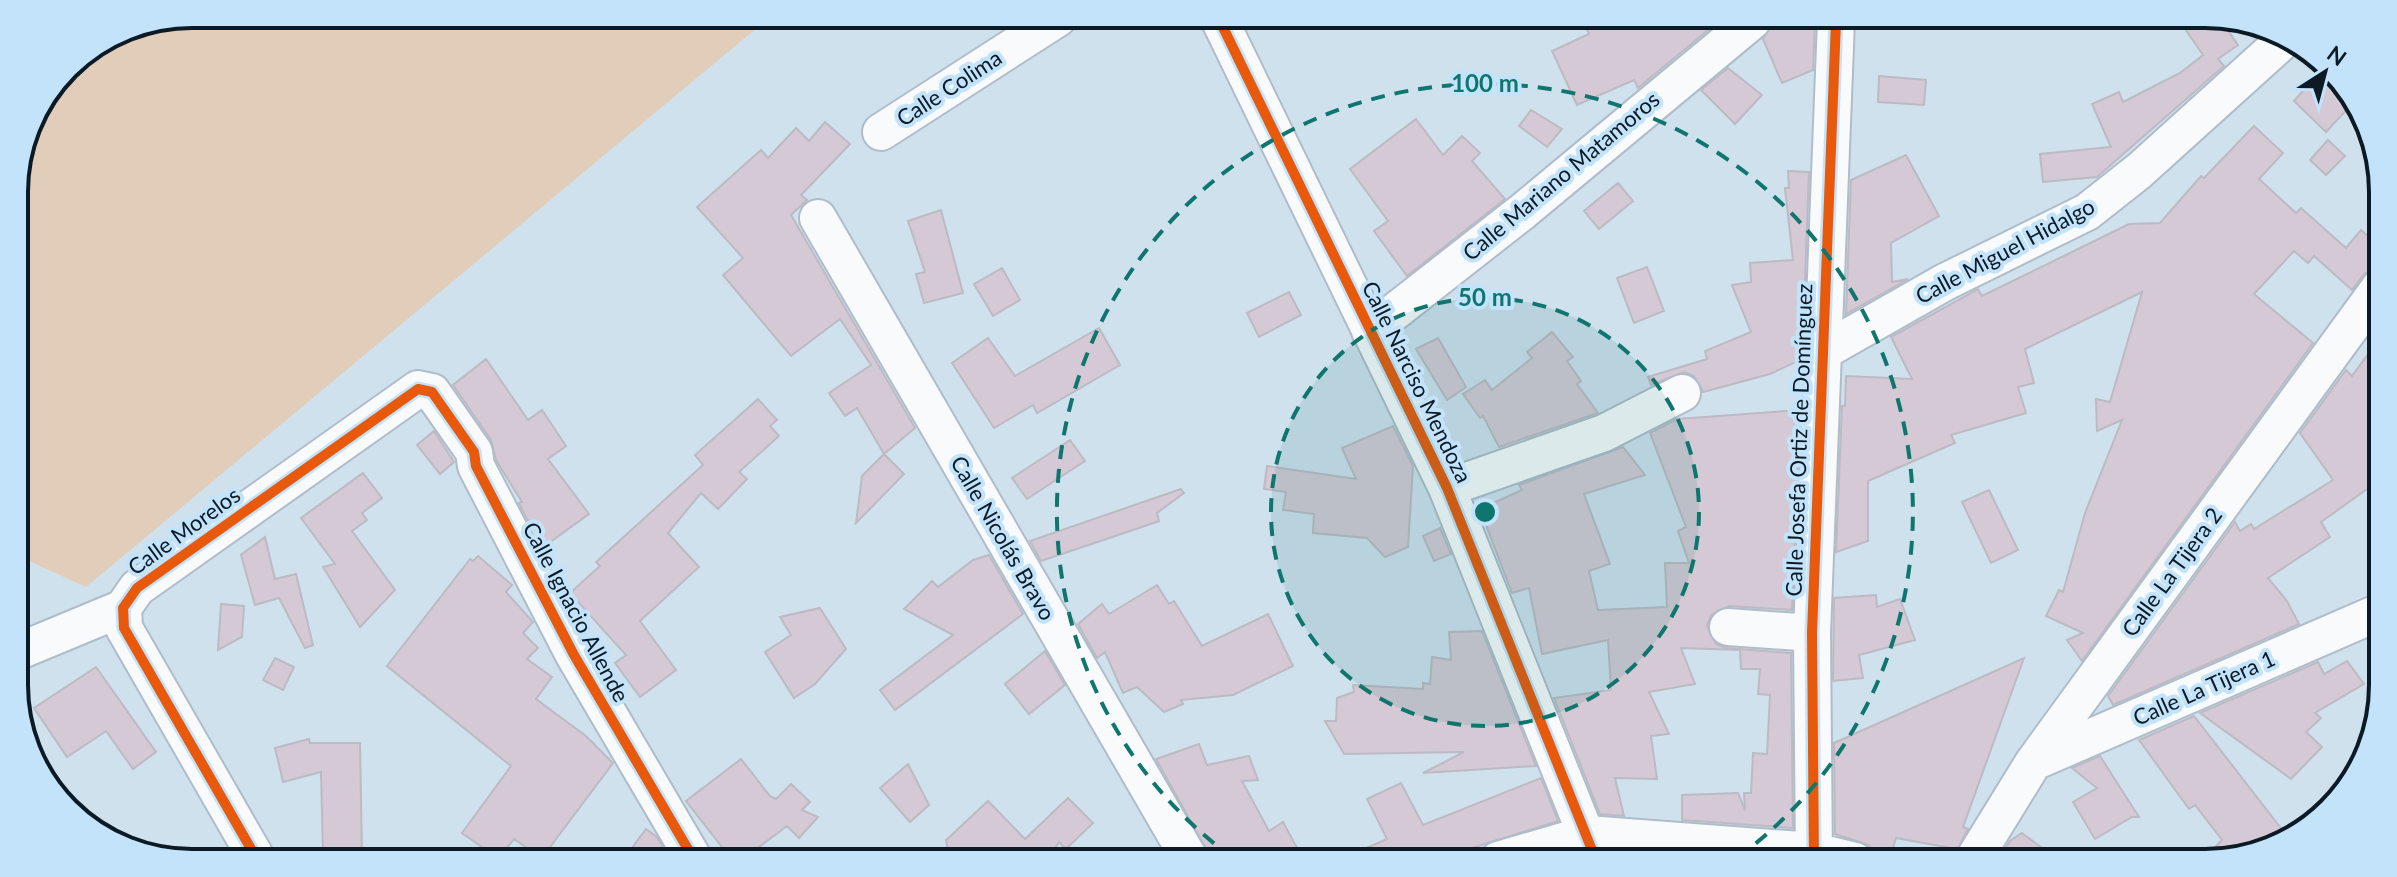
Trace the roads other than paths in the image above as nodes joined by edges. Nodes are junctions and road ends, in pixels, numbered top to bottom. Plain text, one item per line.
1 (1042, 28) edge
2 (1223, 28) edge
3 (1744, 28) edge
4 (1836, 28) edge
5 (2278, 45) edge
6 (881, 132) dead end
7 (818, 218) dead end
8 (2369, 302) edge
9 (1370, 331) junction
10 (1822, 352) junction
11 (426, 390) joint
12 (1682, 393) dead end
13 (1447, 488) junction
14 (123, 608) junction
15 (2369, 617) edge
16 (1728, 627) dead end
17 (1812, 633) junction
18 (28, 647) edge
19 (2033, 763) junction
20 (1592, 847) edge
21 (251, 849) edge
22 (688, 849) edge
23 (1184, 849) edge
24 (1641, 849) edge
25 (1814, 849) edge
26 (1980, 849) edge

1 - 6 street, Calle Colima
2 - 9 street, Calle Narciso Mendoza
3 - 9 street, Calle Mariano Matamoros
4 - 10 street, Calle Josefa Ortiz de Domínguez
5 - 10 street, Calle Miguel Hidalgo
7 - 23 street, Calle Nicolás Bravo
8 - 19 street, Calle La Tijera 2
9 - 13 street, Calle Narciso Mendoza
10 - 17 street, Calle Josefa Ortiz de Domínguez
11 - 14 street, Calle Morelos
11 - 22 street, Calle Ignacio Allende
12 - 13 street
13 - 20 street, Calle Narciso Mendoza
14 - 18 street
14 - 21 street, Calle Morelos
15 - 19 street, Calle La Tijera 1
16 - 17 street
17 - 25 street, Calle Josefa Ortiz de Domínguez
19 - 26 street, Calle La Tijera 2
20 - 24 street

